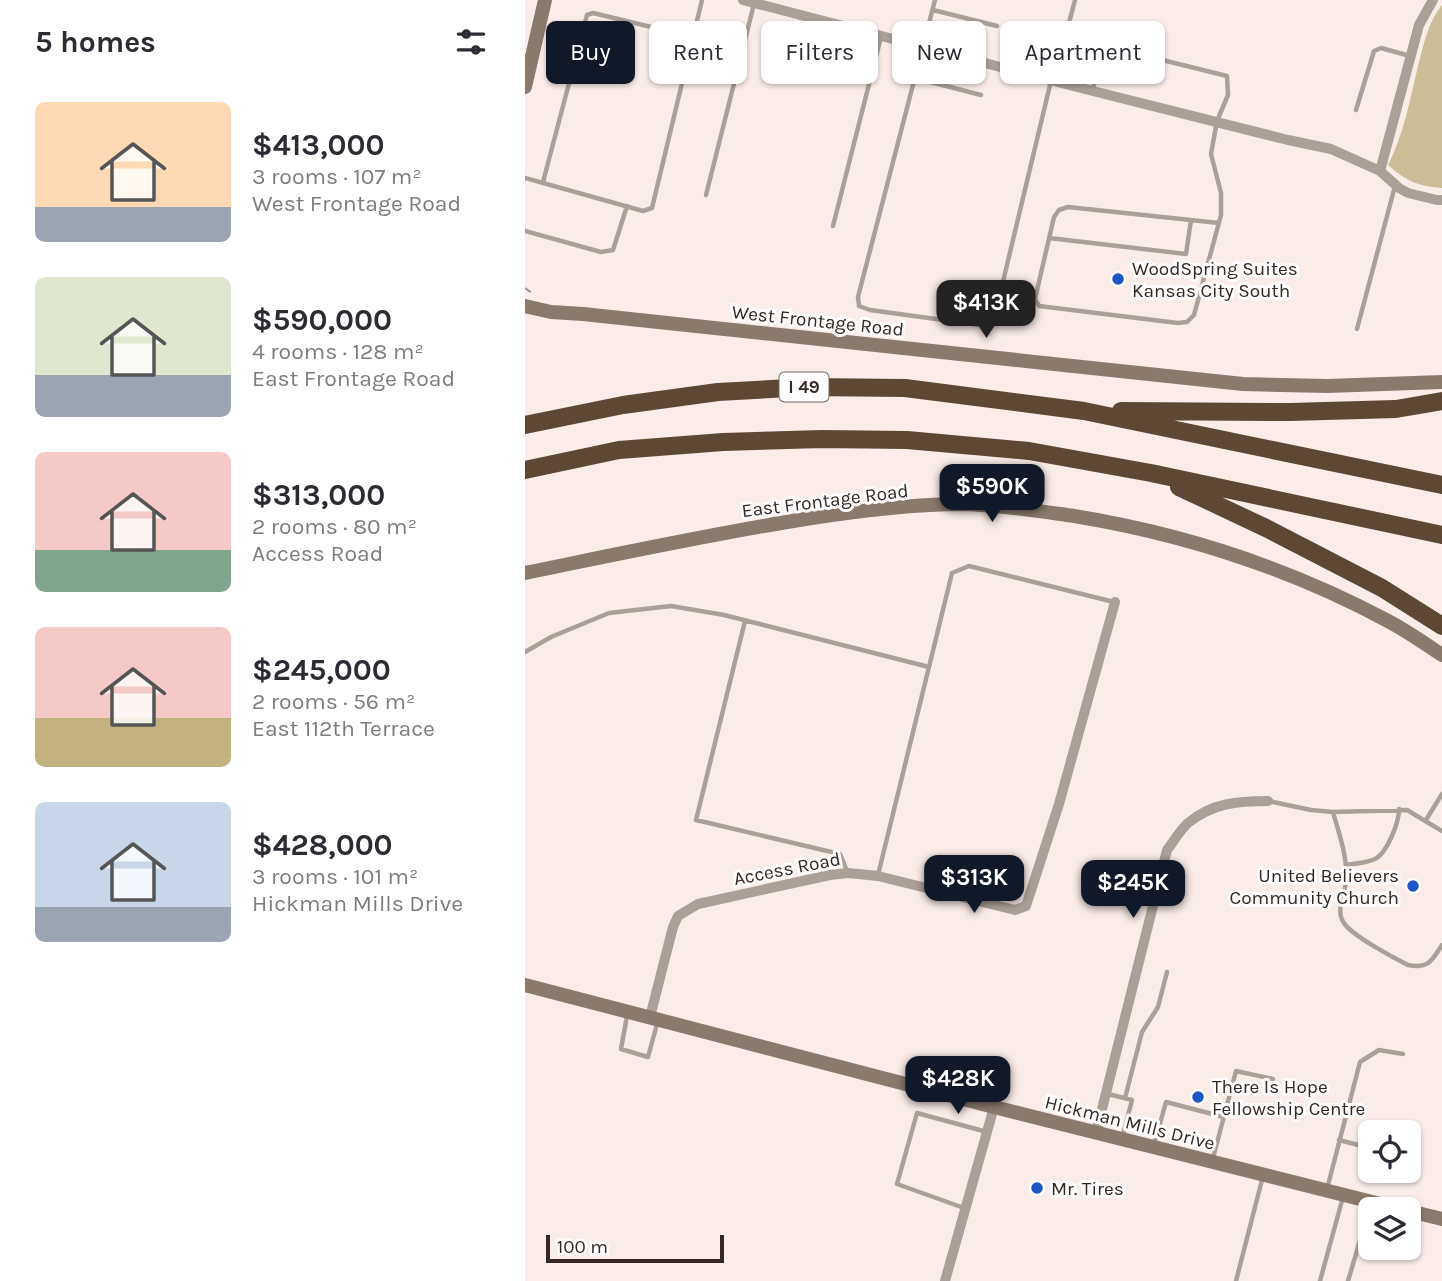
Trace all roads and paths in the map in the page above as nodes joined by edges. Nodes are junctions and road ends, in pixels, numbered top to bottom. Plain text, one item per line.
1 (545, 0) edge
2 (702, 0) edge
3 (743, 0) edge
4 (936, 0) edge
5 (1075, 0) edge
6 (1433, 0) edge
7 (755, 1) edge
8 (933, 10) junction
9 (697, 21) edge
10 (930, 21) edge
11 (1069, 21) edge
12 (649, 26) edge
13 (997, 26) dead end
14 (881, 36) junction
15 (892, 39) edge
16 (1411, 56) junction
17 (682, 84) edge
18 (913, 84) edge
19 (938, 84) edge
20 (1052, 84) edge
21 (1065, 84) edge
22 (525, 87) edge
23 (1092, 91) junction
24 (981, 95) dead end
25 (1356, 110) dead end
26 (1217, 121) junction
27 (1380, 171) junction
28 (525, 177) edge
29 (543, 182) junction
30 (1395, 185) junction
31 (706, 195) dead end
32 (1442, 200) edge
33 (627, 206) junction
34 (1191, 220) junction
35 (1219, 223) junction
36 (833, 226) dead end
37 (525, 232) edge
38 (1049, 238) junction
39 (525, 306) edge
40 (1357, 329) dead end
41 (1442, 382) edge
42 (1442, 401) edge
43 (1084, 411) junction
44 (525, 425) edge
45 (525, 470) edge
46 (1151, 473) junction
47 (1442, 485) edge
48 (1442, 535) edge
49 (525, 573) edge
50 (1115, 602) joint
51 (745, 621) junction
52 (1442, 626) edge
53 (525, 652) edge
54 (1442, 655) edge
55 (929, 667) junction
56 (1442, 794) edge
57 (1268, 801) joint
58 (1399, 809) junction
59 (1333, 812) junction
60 (1426, 820) junction
61 (1442, 831) edge
62 (1347, 865) junction
63 (848, 873) junction
64 (878, 876) junction
65 (1442, 945) edge
66 (1167, 972) dead end
67 (525, 985) edge
68 (628, 1012) junction
69 (654, 1018) junction
70 (1403, 1054) dead end
71 (1273, 1079) dead end
72 (1106, 1093) junction
73 (1125, 1098) junction
74 (994, 1107) junction
75 (1224, 1117) junction
76 (987, 1132) junction
77 (1096, 1133) junction
78 (1122, 1139) junction
79 (1339, 1140) junction
80 (1358, 1145) edge
81 (1153, 1147) junction
82 (1212, 1162) junction
83 (1263, 1175) junction
84 (1326, 1191) junction
85 (1344, 1195) junction
86 (1358, 1199) edge
87 (965, 1209) junction
88 (1421, 1214) edge
89 (1439, 1219) edge
90 (1358, 1244) edge
91 (945, 1281) edge
92 (1236, 1281) edge
93 (1320, 1281) edge
94 (1348, 1281) edge

1 - 22 street
2 - 9 lane
3 - 7 street
4 - 8 lane
5 - 11 lane
6 - 16 street
7 - 14 street
7 - 31 lane
8 - 10 lane
8 - 13 lane
12 - 29 lane
14 - 15 street
14 - 36 lane
16 - 25 lane
16 - 27 street
17 - 33 lane
18 - 20 lane
19 - 24 lane
21 - 23 street
23 - 26 street
23 - 26 lane
26 - 27 street
26 - 35 lane
27 - 30 street
28 - 29 lane
29 - 33 lane
30 - 32 street
30 - 40 lane
33 - 37 lane
34 - 35 lane
34 - 38 lane
34 - 38 lane
35 - 38 lane
39 - 41 street, West Frontage Road
42 - 43 highway
43 - 44 highway, I 49
43 - 47 highway, I 49
45 - 46 highway
46 - 48 highway
46 - 52 highway
49 - 54 street, East Frontage Road
50 - 55 lane
50 - 64 street, Access Road
51 - 53 lane
51 - 55 lane
51 - 63 lane
55 - 64 lane
56 - 60 lane
57 - 59 lane
57 - 72 street
58 - 59 lane
58 - 60 lane
58 - 62 lane
59 - 62 lane
60 - 61 lane
62 - 65 lane
63 - 64 street, Access Road
63 - 69 street, Access Road
66 - 73 lane
67 - 68 street, Hickman Mills Drive
68 - 69 street, Hickman Mills Drive
68 - 69 lane
69 - 74 street, Hickman Mills Drive
70 - 79 lane
71 - 75 lane
72 - 73 lane
72 - 77 street
73 - 78 lane
74 - 76 street
74 - 77 street, Hickman Mills Drive
75 - 81 lane
75 - 82 lane
76 - 87 street
76 - 87 lane
77 - 78 street, Hickman Mills Drive
78 - 81 street, Hickman Mills Drive
79 - 80 lane
79 - 84 lane
81 - 82 street, Hickman Mills Drive
82 - 83 street, Hickman Mills Drive
83 - 84 street, Hickman Mills Drive
83 - 92 lane
84 - 85 street, Hickman Mills Drive
85 - 86 street, Hickman Mills Drive
85 - 93 lane
87 - 91 street
88 - 89 street
90 - 94 lane

